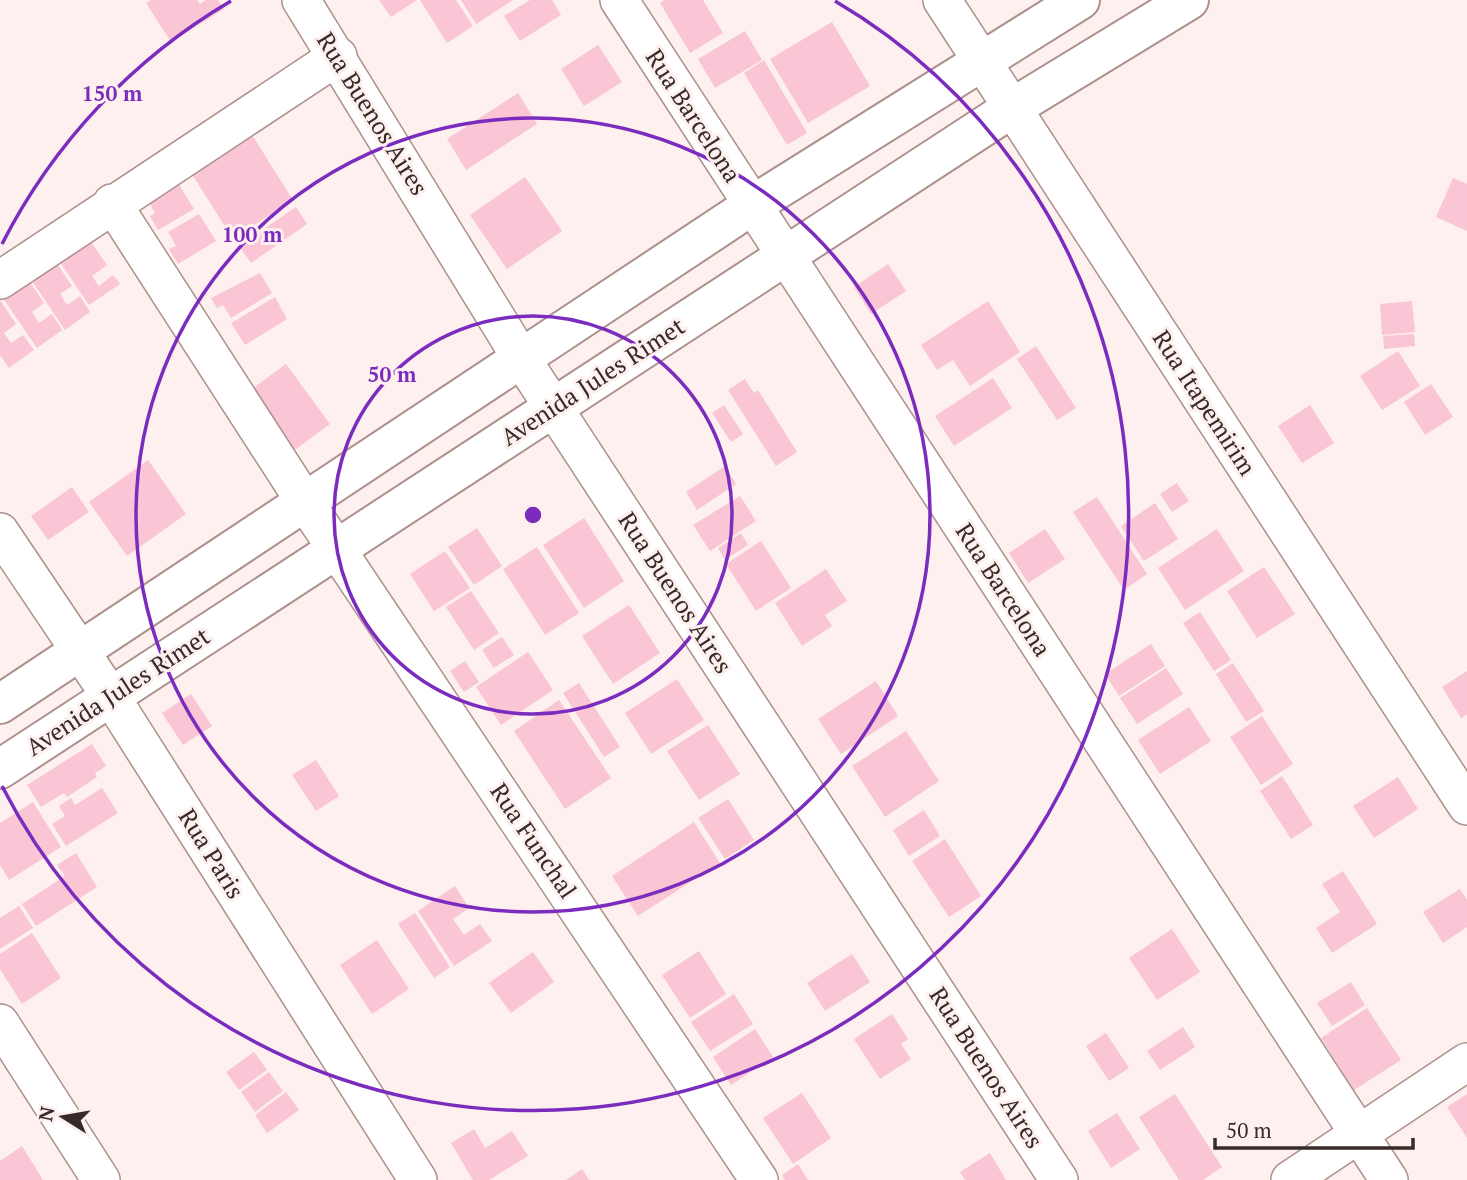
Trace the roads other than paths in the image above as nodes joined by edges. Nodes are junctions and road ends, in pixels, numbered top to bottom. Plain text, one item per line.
1 (301, 0) edge
2 (619, 0) edge
3 (942, 0) edge
4 (1080, 0) edge
5 (1189, 0) edge
6 (338, 56) junction
7 (980, 60) junction
8 (1012, 108) junction
9 (112, 203) junction
10 (751, 206) junction
11 (785, 257) junction
12 (0, 280) edge
13 (521, 358) junction
14 (554, 407) junction
15 (305, 502) junction
16 (0, 532) edge
17 (337, 549) junction
18 (80, 650) junction
19 (111, 697) junction
20 (0, 704) edge
21 (0, 769) edge
22 (1467, 806) edge
23 (0, 1023) edge
24 (1467, 1062) edge
25 (1359, 1135) junction
26 (101, 1180) edge
27 (418, 1180) edge
28 (760, 1180) edge
29 (1059, 1180) edge
30 (1290, 1180) edge
31 (1389, 1180) edge

1 - 6 street, Rua Buenos Aires
2 - 10 street, Rua Barcelona
3 - 7 street, Rua Itapemirim
4 - 7 main road
5 - 8 main road, Avenida Jules Rimet
6 - 9 street
6 - 13 street, Rua Buenos Aires
7 - 8 street, Rua Itapemirim
7 - 10 main road
8 - 11 main road, Avenida Jules Rimet
8 - 22 street, Rua Itapemirim
9 - 12 street
9 - 15 street, Rua Funchal
10 - 11 street, Rua Barcelona
10 - 13 main road
11 - 14 main road, Avenida Jules Rimet
11 - 25 street, Rua Barcelona
13 - 14 street, Rua Buenos Aires
13 - 15 main road
14 - 17 main road, Avenida Jules Rimet
14 - 29 street, Rua Buenos Aires
15 - 17 street, Rua Funchal
15 - 18 main road
16 - 18 street, Rua Paris
17 - 19 main road, Avenida Jules Rimet
17 - 28 street, Rua Funchal
18 - 19 street, Rua Paris
18 - 20 main road
19 - 21 main road, Avenida Jules Rimet
19 - 27 street, Rua Paris
23 - 26 street
24 - 25 street
25 - 30 street
25 - 31 street, Rua Barcelona

